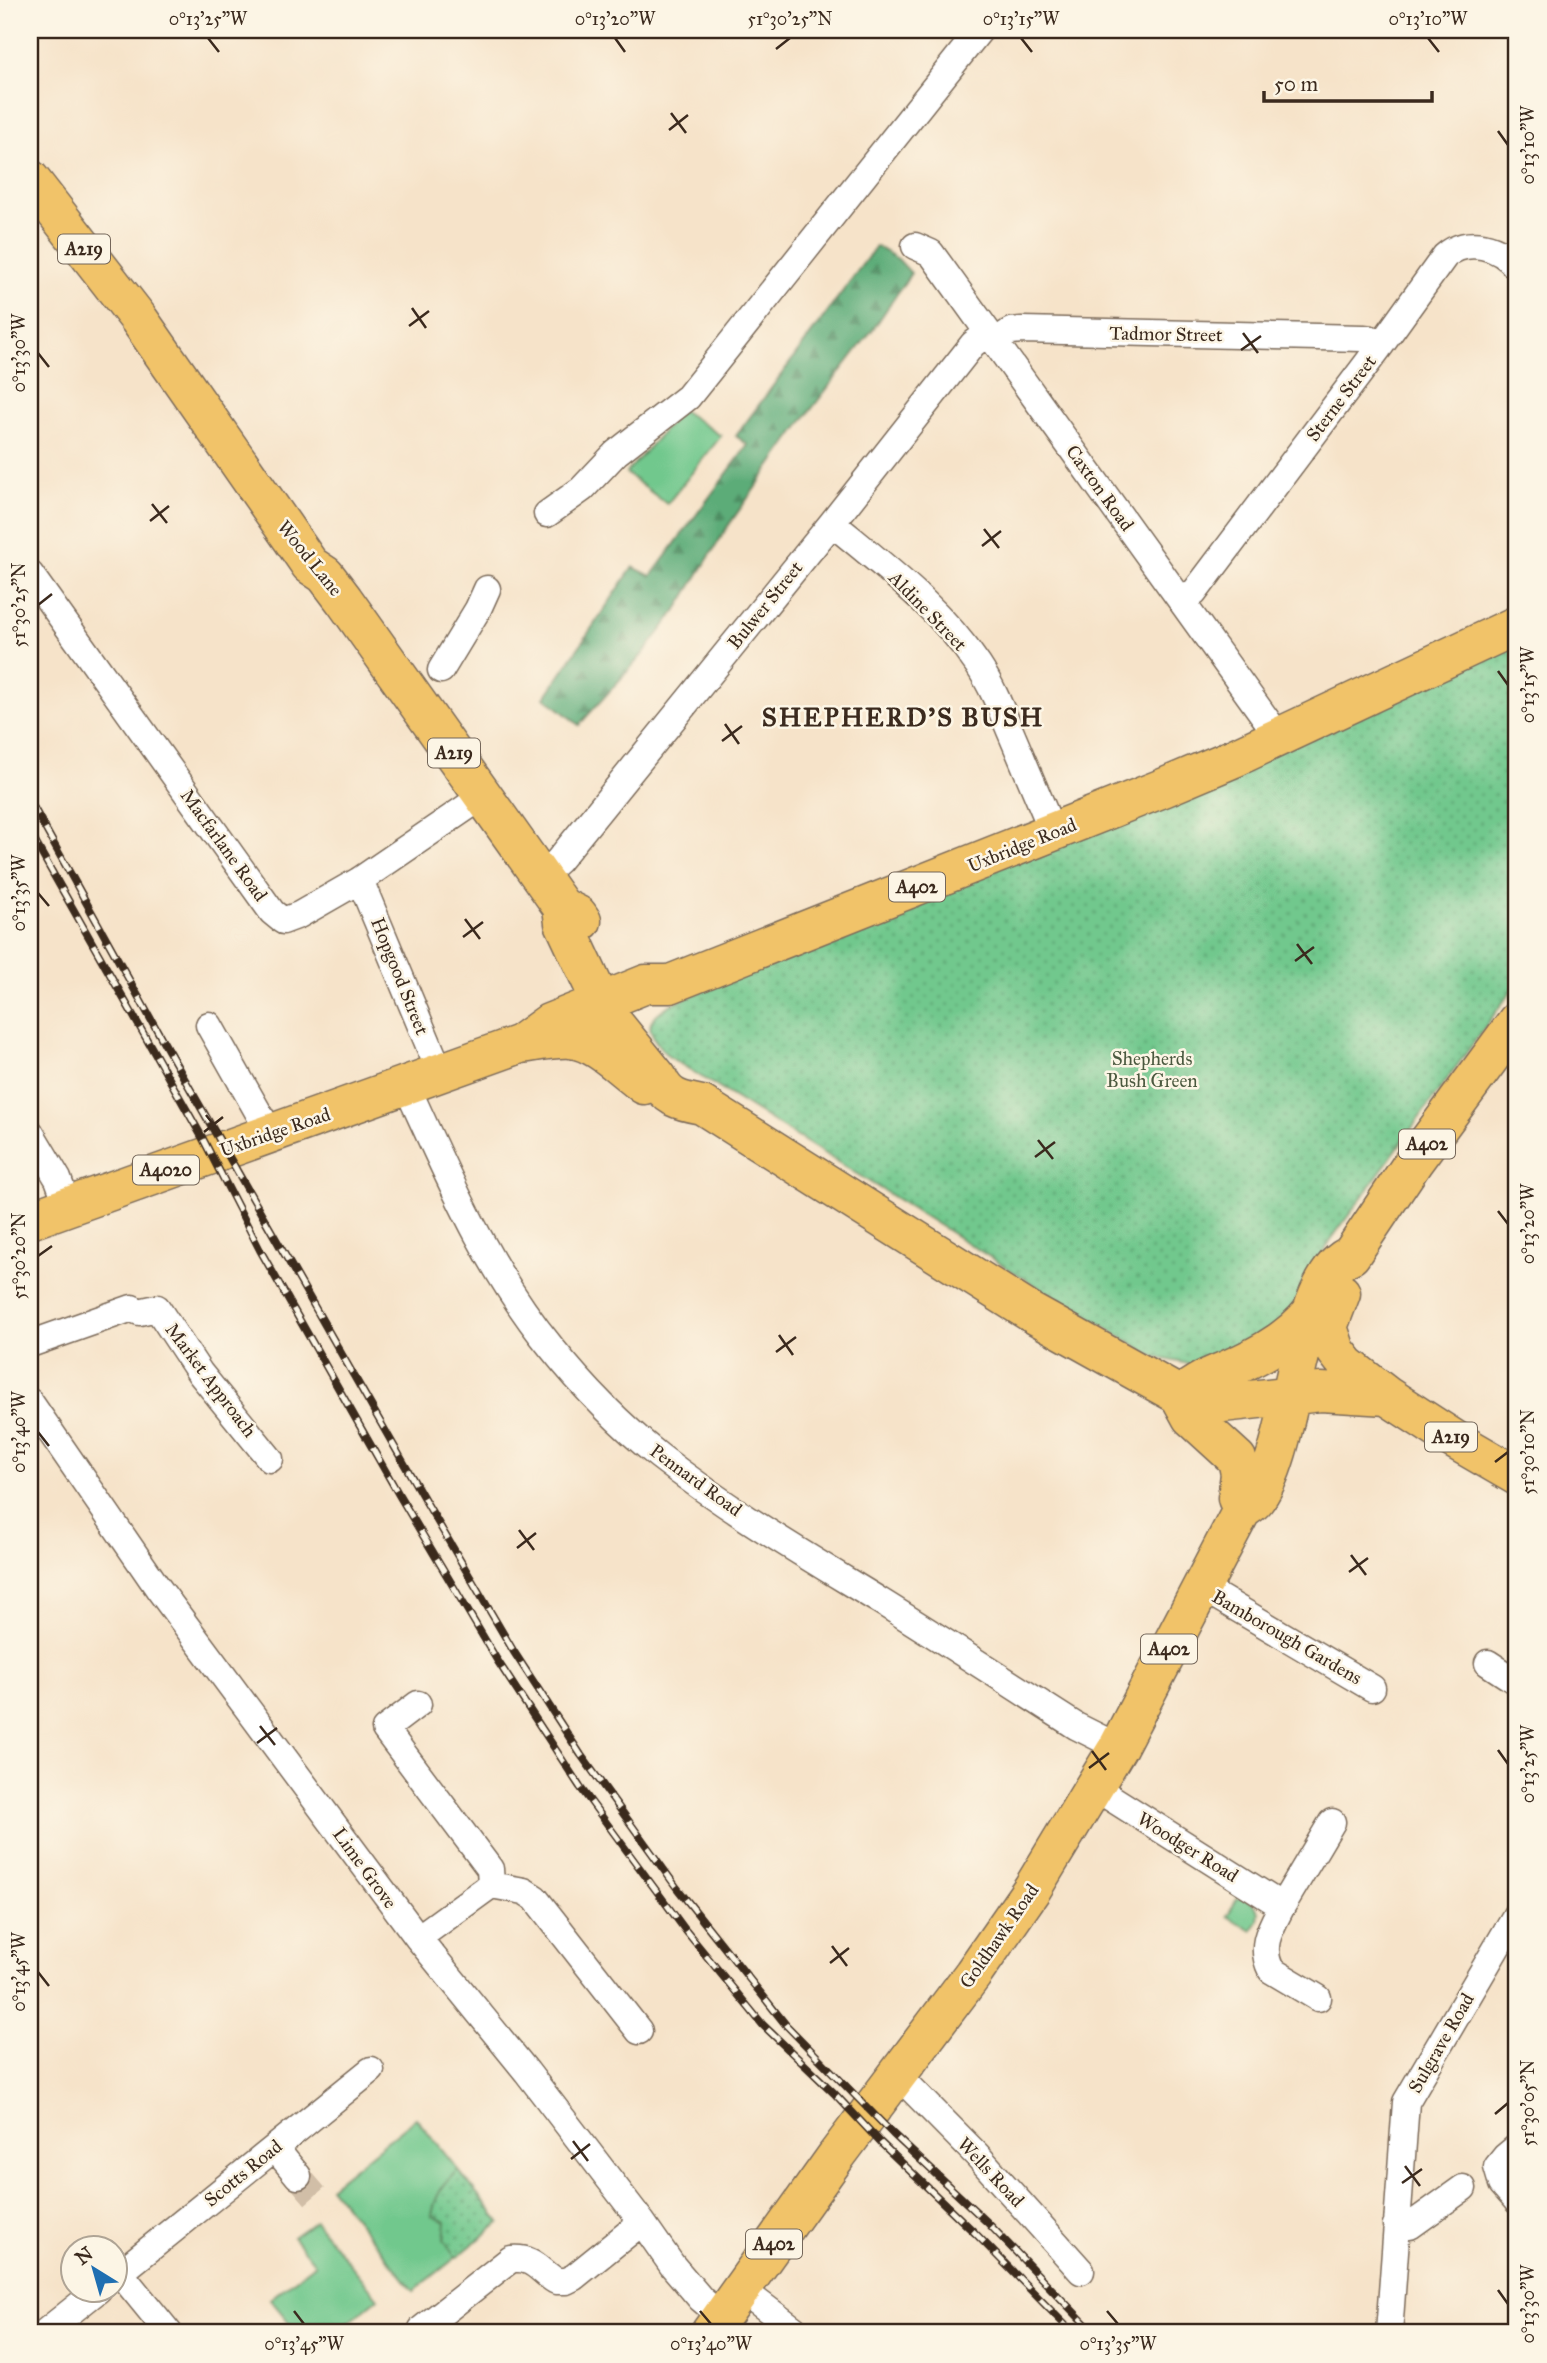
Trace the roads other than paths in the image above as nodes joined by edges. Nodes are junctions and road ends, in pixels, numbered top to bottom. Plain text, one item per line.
1 (980, 30) edge
2 (30, 179) edge
3 (915, 246) dead end
4 (1517, 268) edge
5 (992, 337) junction
6 (1381, 345) junction
7 (555, 520) dead end
8 (832, 523) junction
9 (30, 574) edge
10 (490, 600) dead end
11 (1182, 601) junction
12 (1517, 625) edge
13 (441, 670) dead end
14 (1279, 737) junction
15 (468, 806) junction
16 (1053, 832) junction
17 (360, 880) junction
18 (551, 892) junction
19 (658, 984) junction
20 (602, 1003) junction
21 (209, 1025) dead end
22 (1514, 1030) edge
23 (520, 1044) junction
24 (423, 1079) junction
25 (651, 1085) junction
26 (702, 1105) junction
27 (30, 1132) edge
28 (270, 1133) junction
29 (68, 1207) junction
30 (30, 1220) edge
31 (1351, 1255) junction
32 (1312, 1312) junction
33 (30, 1344) edge
34 (1179, 1395) junction
35 (1292, 1395) junction
36 (1387, 1396) junction
37 (30, 1402) edge
38 (270, 1459) dead end
39 (1517, 1476) edge
40 (1242, 1510) junction
41 (1201, 1587) junction
42 (1488, 1663) dead end
43 (1517, 1682) edge
44 (1372, 1688) dead end
45 (418, 1704) dead end
46 (1118, 1747) junction
47 (1094, 1787) junction
48 (1332, 1822) dead end
49 (491, 1885) junction
50 (1282, 1906) junction
51 (1517, 1913) edge
52 (418, 1938) junction
53 (1318, 1998) dead end
54 (639, 2031) dead end
55 (371, 2070) dead end
56 (898, 2075) junction
57 (1517, 2147) edge
58 (275, 2148) junction
59 (298, 2176) tunnel mouth
60 (1463, 2188) dead end
61 (1517, 2201) edge
62 (642, 2222) junction
63 (1396, 2225) junction
64 (130, 2264) edge
65 (1081, 2271) dead end
66 (130, 2288) edge
67 (81, 2304) edge
68 (725, 2314) edge
69 (44, 2333) edge
70 (169, 2333) edge
71 (425, 2333) edge
72 (799, 2333) edge
73 (1389, 2333) edge

1 - 7 street
2 - 15 main road, Wood Lane / A219
3 - 5 street, Caxton Road
4 - 6 street, Sterne Street
5 - 6 street, Tadmor Street
5 - 8 street, Bulwer Street
5 - 11 street, Caxton Road
6 - 11 street, Sterne Street
8 - 16 street, Aldine Street
8 - 18 street, Bulwer Street
9 - 17 street, Macfarlane Road
10 - 13 street
11 - 14 street, Caxton Road
12 - 14 main road, Uxbridge Road / A402
14 - 16 main road, Uxbridge Road / A402
15 - 17 street, Macfarlane Road
15 - 18 main road, Wood Lane / A219
16 - 19 main road, Uxbridge Road / A402
17 - 24 street, Hopgood Street
18 - 19 main road, Wood Lane / A219
18 - 20 main road, Wood Lane / A219
19 - 20 main road, Uxbridge Road / A4020
19 - 26 main road, A402
20 - 23 main road, Uxbridge Road / A4020
20 - 25 main road, A219
21 - 28 street
22 - 31 main road, A402
23 - 24 main road, Uxbridge Road / A4020
23 - 25 main road, Uxbridge Road / A4020
24 - 28 main road, Uxbridge Road / A4020
24 - 46 street, Pennard Road
25 - 26 main road
26 - 34 main road, A402
27 - 29 street
28 - 29 main road, Uxbridge Road / A4020
29 - 30 main road, Uxbridge Road / A4020
31 - 32 main road, A402
31 - 36 main road, A219
32 - 34 main road, A402
32 - 35 main road, A402
33 - 38 street, Market Approach
34 - 35 main road, A219
34 - 40 main road, A402
35 - 36 main road, A219
35 - 40 main road, Goldhawk Road / A402
36 - 39 main road, A219
37 - 52 street, Lime Grove
40 - 41 main road, Goldhawk Road / A402
41 - 44 street, Bamborough Gardens
41 - 46 main road, Goldhawk Road / A402
42 - 43 street
45 - 49 street
46 - 47 main road, Goldhawk Road / A402
47 - 50 street, Woodger Road
47 - 56 main road, Goldhawk Road / A402
48 - 50 street
49 - 52 street
49 - 54 street
50 - 53 street
51 - 63 street, Sulgrave Road
52 - 62 street, Lime Grove
55 - 58 street, Scotts Road
56 - 65 street, Wells Road
56 - 68 main road, Goldhawk Road / A402
57 - 61 street
58 - 59 street
58 - 64 street, Scotts Road
60 - 63 street
62 - 68 street, Lime Grove
62 - 71 street
63 - 73 street, Sulgrave Road
66 - 70 street
67 - 69 street
68 - 72 street, Lime Grove

